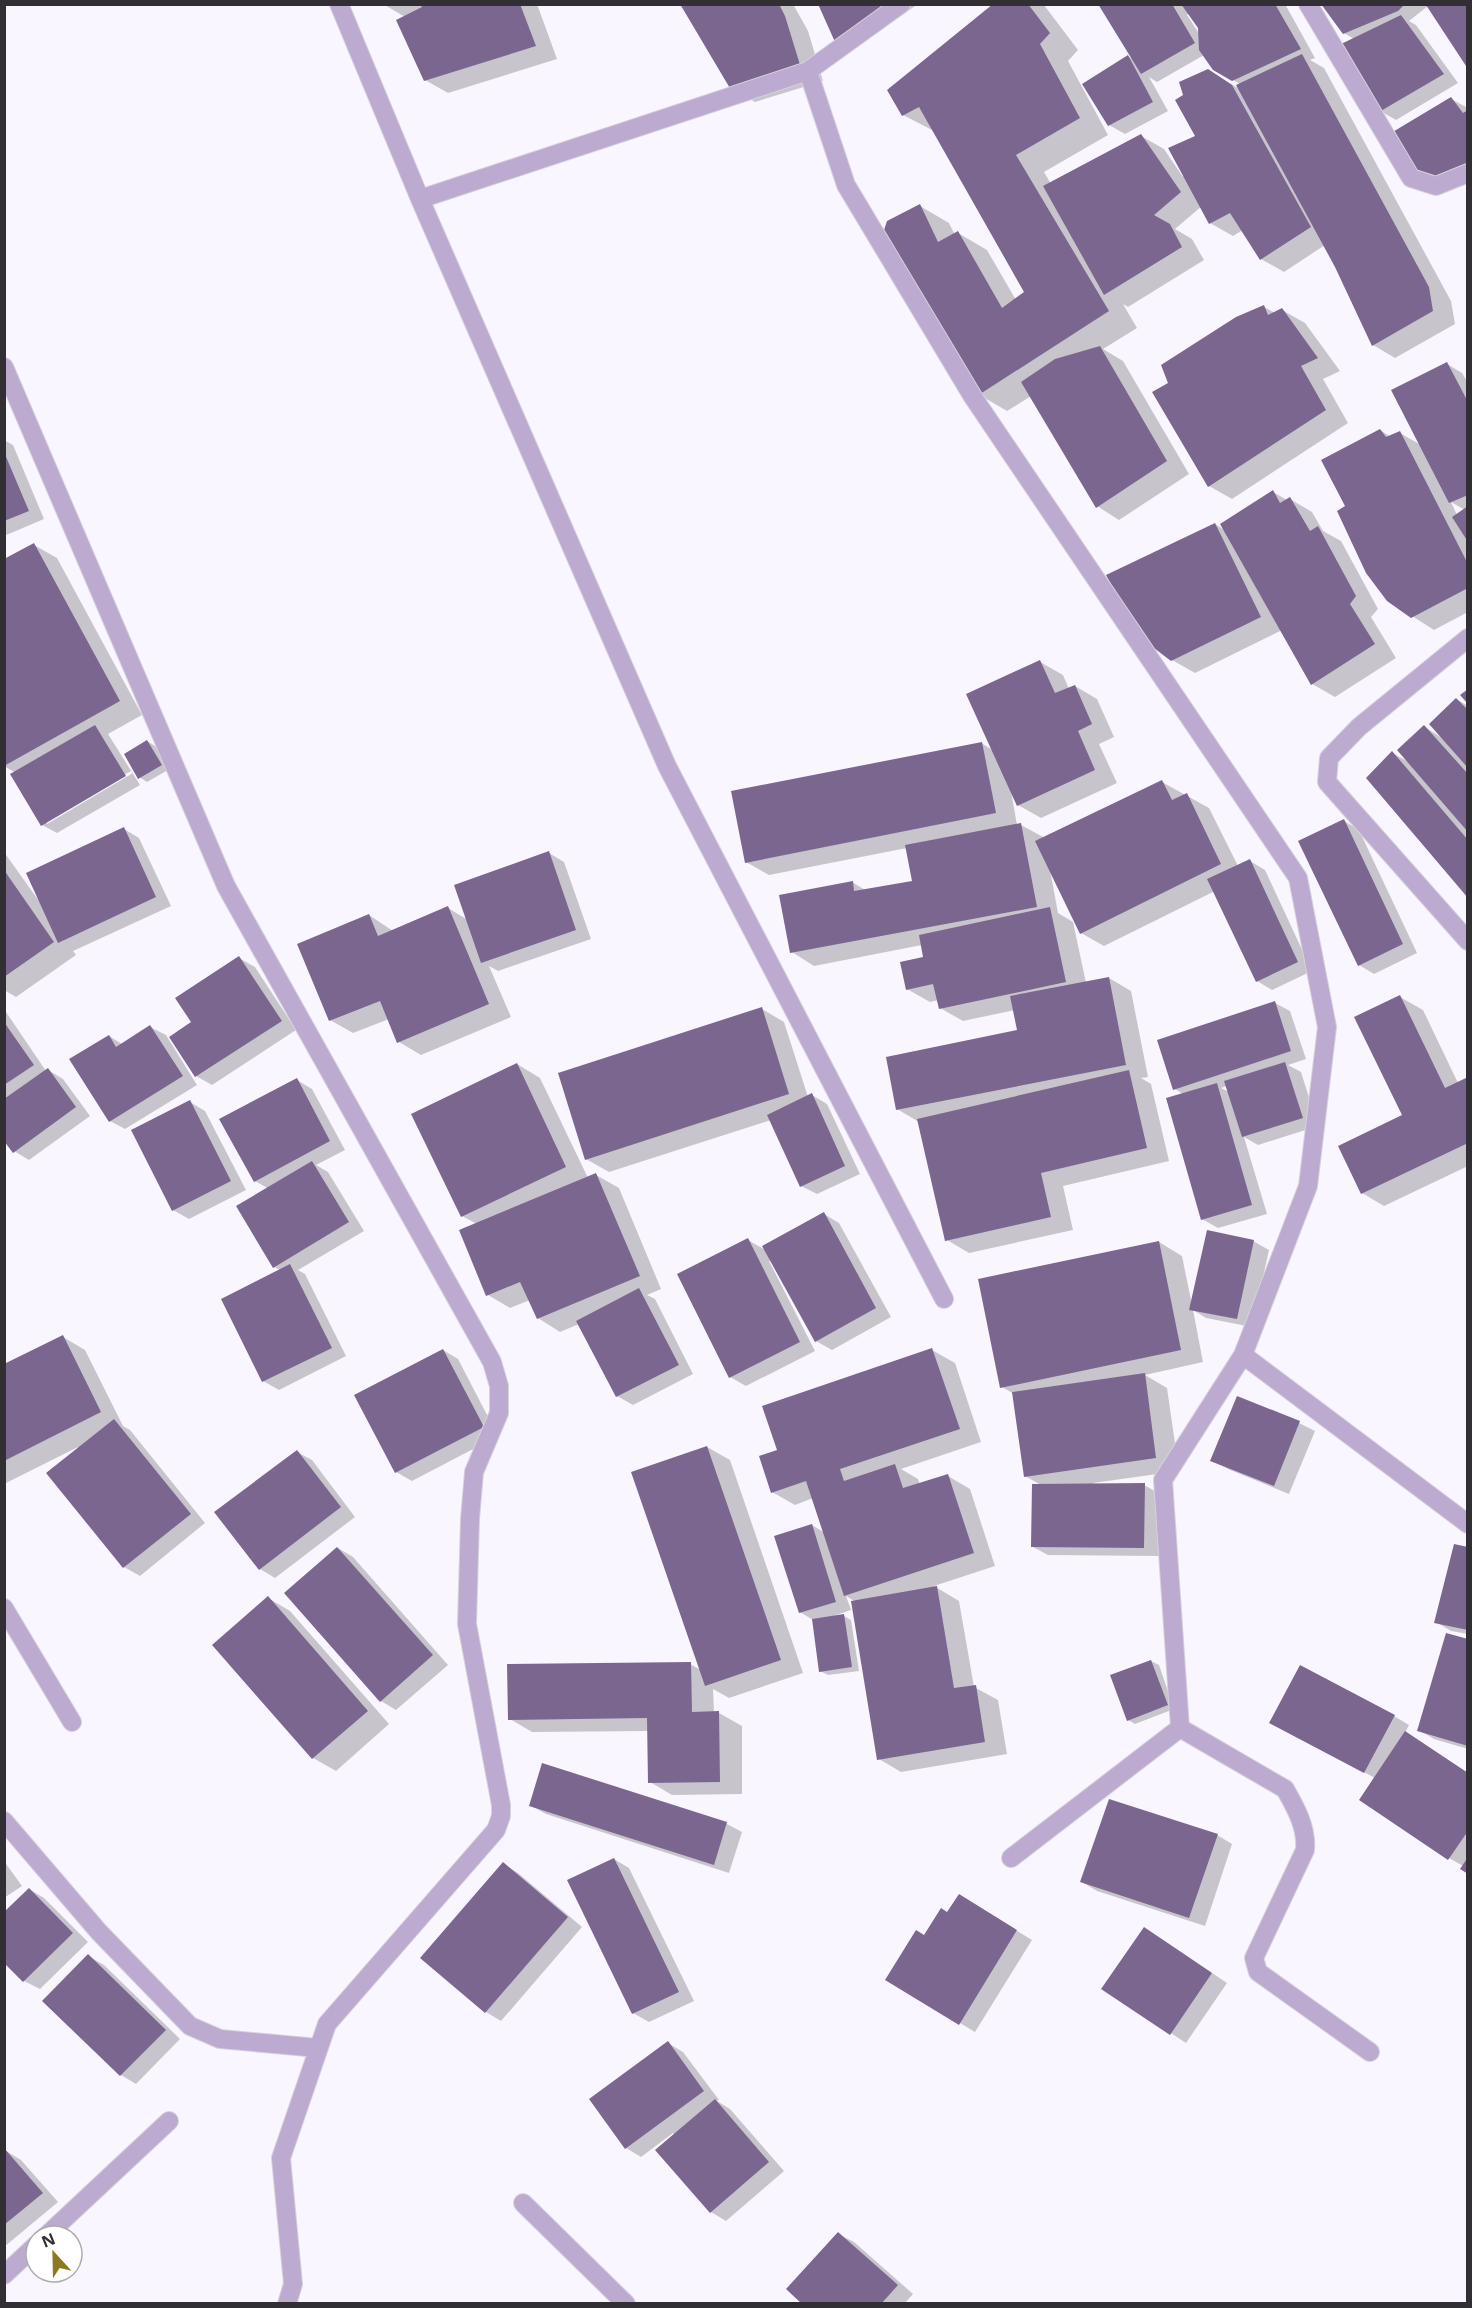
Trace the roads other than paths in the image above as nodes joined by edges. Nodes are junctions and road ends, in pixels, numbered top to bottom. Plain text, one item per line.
1 (339, 4) edge
2 (901, 4) edge
3 (1308, 4) edge
4 (808, 71) junction
5 (1467, 173) edge
6 (420, 199) junction
7 (4, 367) edge
8 (1467, 638) edge
9 (1467, 941) edge
10 (944, 1299) dead end
11 (1243, 1355) junction
12 (1467, 1524) edge
13 (4, 1608) edge
14 (72, 1722) dead end
15 (1180, 1728) junction
16 (4, 1821) edge
17 (1011, 1858) dead end
18 (318, 2048) junction
19 (1370, 2052) dead end
20 (169, 2121) dead end
21 (524, 2203) dead end
22 (59, 2224) edge
23 (24, 2256) edge
24 (4, 2275) edge
25 (287, 2304) edge
26 (626, 2304) edge

1 - 6 street
2 - 4 street
3 - 5 street
4 - 6 street
4 - 11 street
6 - 10 street
7 - 18 street
8 - 9 street
11 - 12 street
11 - 15 street
13 - 14 street
15 - 17 street
15 - 19 street
16 - 18 street
18 - 25 street
20 - 22 street
21 - 26 street
23 - 24 street

